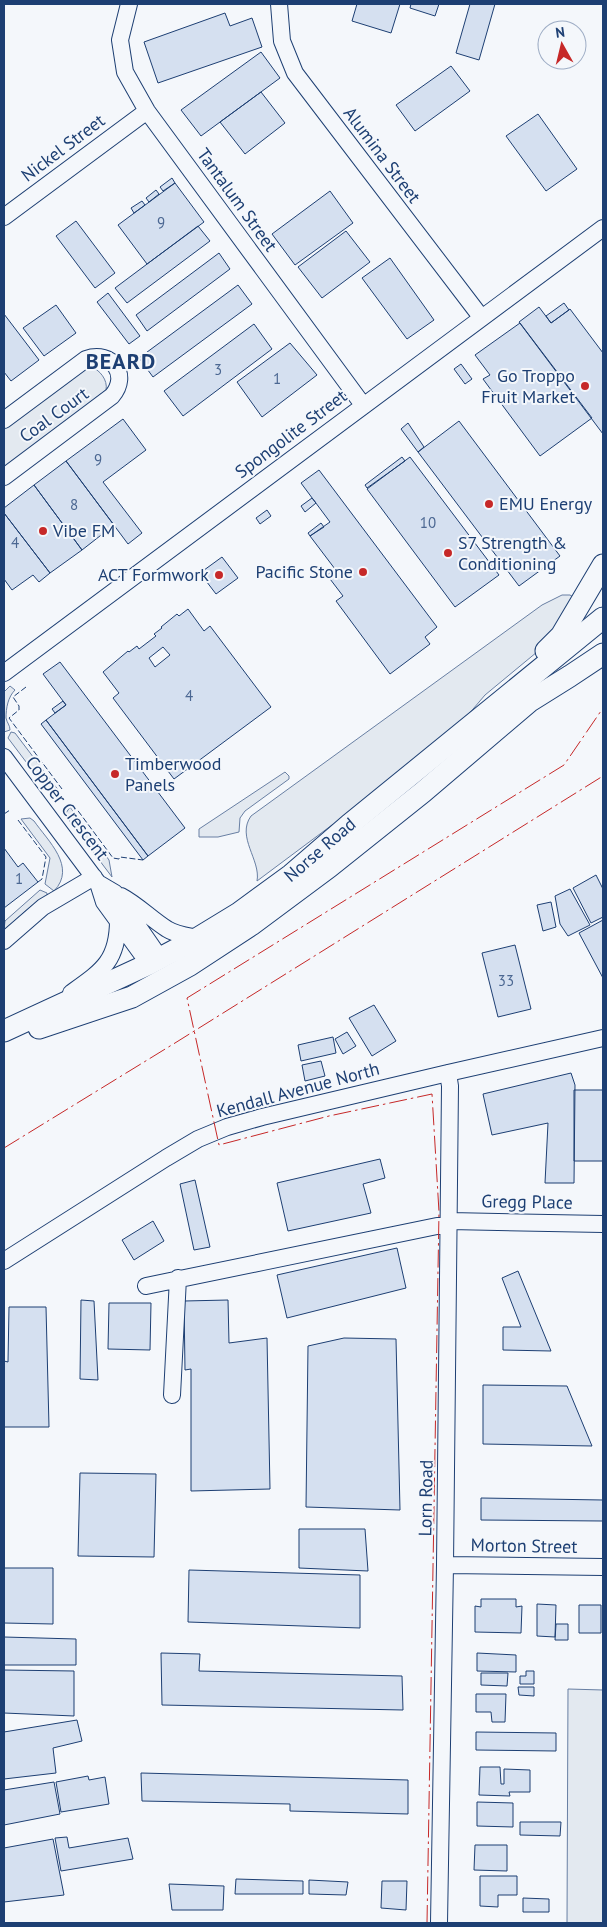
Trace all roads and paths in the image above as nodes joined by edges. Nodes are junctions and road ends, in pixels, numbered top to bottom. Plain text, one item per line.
1 (129, 4) edge
2 (279, 4) edge
3 (147, 110) junction
4 (4, 217) edge
5 (603, 228) edge
6 (481, 318) junction
7 (362, 405) junction
8 (4, 420) edge
9 (4, 477) edge
10 (603, 565) edge
11 (603, 618) edge
12 (603, 641) edge
13 (603, 654) edge
14 (4, 673) edge
15 (530, 701) junction
16 (467, 730) junction
17 (4, 757) edge
18 (96, 880) junction
19 (115, 893) junction
20 (118, 920) junction
21 (198, 938) junction
22 (4, 941) edge
23 (160, 970) junction
24 (38, 1015) junction
25 (4, 1031) edge
26 (603, 1038) edge
27 (4, 1040) edge
28 (448, 1073) junction
29 (450, 1223) junction
30 (603, 1224) edge
31 (4, 1262) edge
32 (178, 1278) junction
33 (146, 1286) dead end
34 (172, 1395) dead end
35 (445, 1565) junction
36 (603, 1567) edge
37 (439, 1923) edge

1 - 3 street, Tantalum Street
2 - 6 street, Alumina Street
3 - 4 street, Nickel Street
3 - 7 street, Tantalum Street
5 - 6 street, Spongolite Street
6 - 7 street, Spongolite Street
7 - 14 street, Spongolite Street
8 - 9 street, Coal Court
10 - 16 main road
11 - 16 main road, Norse Road
12 - 15 main road
13 - 15 main road, Norse Road
15 - 23 main road, Norse Road
16 - 21 main road, Norse Road
17 - 18 street, Copper Crescent
18 - 19 street, Copper Crescent
18 - 20 street, Copper Crescent
18 - 22 street
19 - 21 street
19 - 23 street, Copper Crescent
20 - 23 street, Copper Crescent
20 - 24 street
21 - 23 main road, Norse Road
23 - 24 main road, Norse Road
23 - 27 main road, Norse Road
24 - 25 main road, Norse Road
26 - 28 street, Kendall Avenue North
28 - 29 street, Lorn Road
28 - 31 street, Kendall Avenue North
29 - 30 street, Gregg Place
29 - 32 street, Gregg Place
29 - 35 street, Lorn Road
32 - 33 street, Gregg Place
32 - 34 street
35 - 36 street, Morton Street
35 - 37 street, Lorn Road

